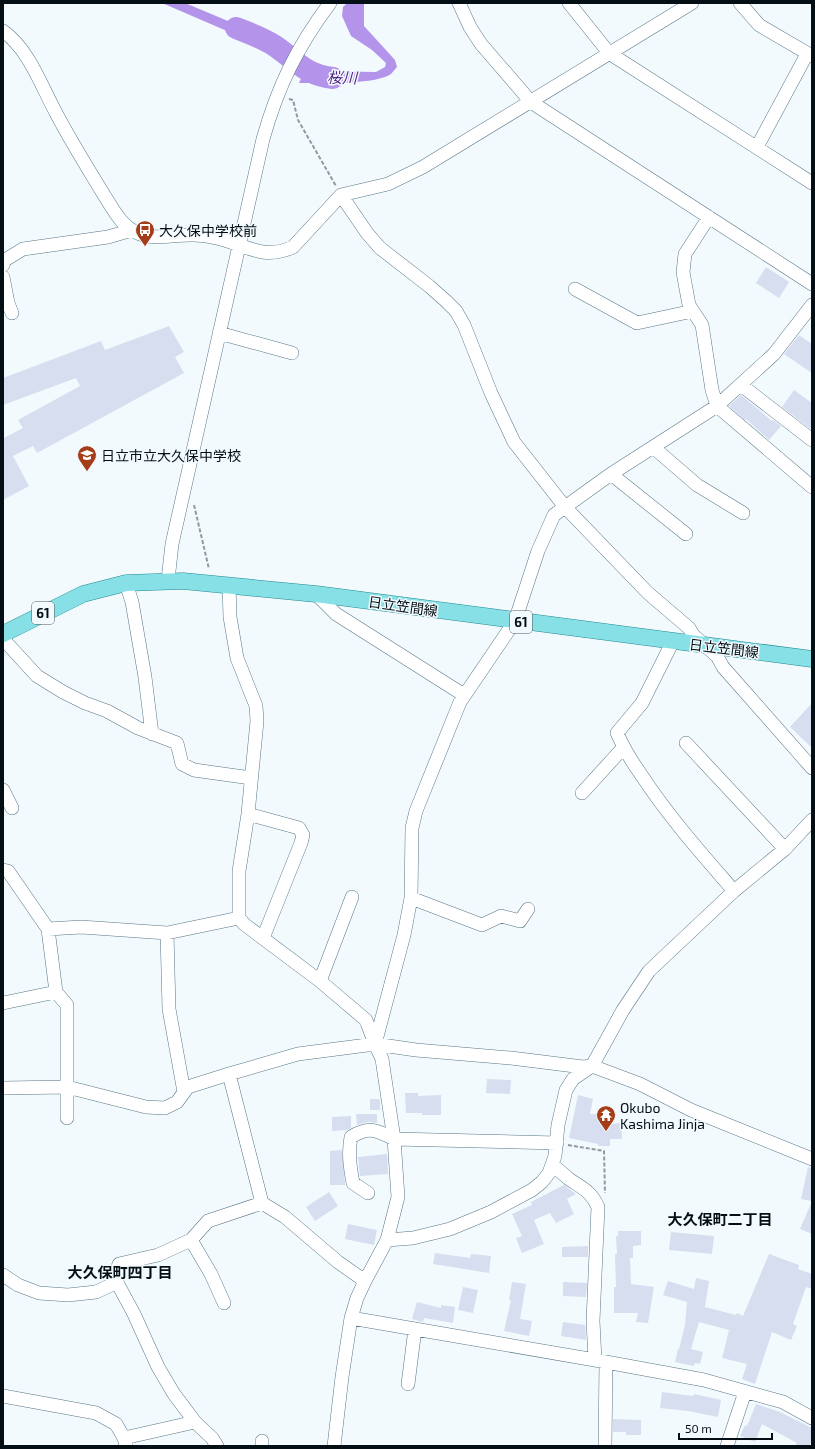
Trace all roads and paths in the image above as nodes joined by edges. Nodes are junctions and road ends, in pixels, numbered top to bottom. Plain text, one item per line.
1 (330, 3) edge
2 (459, 3) edge
3 (568, 3) edge
4 (692, 3) edge
5 (740, 3) edge
6 (3, 31) edge
7 (609, 54) junction
8 (809, 55) edge
9 (277, 93) junction
10 (531, 102) junction
11 (757, 148) junction
12 (812, 183) edge
13 (341, 195) junction
14 (709, 217) junction
15 (132, 230) junction
16 (238, 245) junction
17 (3, 265) edge
18 (3, 277) edge
19 (812, 284) edge
20 (575, 289) dead end
21 (812, 305) edge
22 (693, 311) junction
23 (12, 313) dead end
24 (219, 333) junction
25 (292, 353) dead end
26 (741, 385) junction
27 (717, 406) junction
28 (812, 440) edge
29 (653, 447) junction
30 (611, 474) junction
31 (812, 487) edge
32 (193, 500) dead end
33 (565, 507) junction
34 (742, 514) dead end
35 (686, 534) dead end
36 (210, 574) dead end
37 (168, 580) junction
38 (126, 583) junction
39 (229, 586) junction
40 (316, 594) junction
41 (515, 621) junction
42 (3, 634) edge
43 (3, 638) edge
44 (673, 641) junction
45 (706, 646) junction
46 (812, 659) edge
47 (464, 695) junction
48 (152, 734) junction
49 (686, 742) dead end
50 (623, 748) junction
51 (812, 768) edge
52 (252, 778) junction
53 (3, 790) edge
54 (582, 793) dead end
55 (12, 808) dead end
56 (248, 814) junction
57 (812, 820) edge
58 (785, 849) junction
59 (3, 870) edge
60 (734, 891) junction
61 (352, 897) dead end
62 (411, 898) junction
63 (528, 909) dead end
64 (239, 918) junction
65 (48, 929) junction
66 (166, 933) junction
67 (263, 938) junction
68 (320, 981) junction
69 (56, 992) junction
70 (3, 1004) edge
71 (375, 1044) junction
72 (592, 1066) junction
73 (229, 1074) junction
74 (67, 1087) junction
75 (3, 1088) edge
76 (184, 1092) junction
77 (67, 1118) dead end
78 (558, 1125) junction
79 (394, 1139) junction
80 (539, 1143) junction
81 (557, 1143) junction
82 (812, 1159) edge
83 (552, 1165) junction
84 (368, 1193) dead end
85 (262, 1203) junction
86 (191, 1240) junction
87 (387, 1240) junction
88 (3, 1275) edge
89 (114, 1277) junction
90 (364, 1281) junction
91 (224, 1303) dead end
92 (351, 1318) junction
93 (415, 1329) junction
94 (600, 1361) junction
95 (408, 1384) dead end
96 (745, 1392) junction
97 (3, 1396) edge
98 (812, 1418) edge
99 (195, 1422) junction
100 (125, 1442) edge
101 (216, 1446) edge
102 (334, 1446) edge
103 (605, 1446) edge
104 (727, 1446) edge

1 - 9 street
2 - 10 street
3 - 7 street
4 - 7 street
5 - 8 street
6 - 15 street
7 - 10 street
7 - 11 street
8 - 11 street
9 - 13 path
9 - 16 street
10 - 13 street
10 - 14 street
11 - 12 street
13 - 16 street
13 - 33 street
14 - 19 street
14 - 22 street
15 - 16 street
15 - 17 street
16 - 24 street
18 - 23 street
20 - 22 street
21 - 26 street
22 - 27 street
24 - 25 street
24 - 37 street
26 - 27 street
26 - 28 street
27 - 29 street
27 - 31 street
29 - 30 street
29 - 34 street
30 - 33 street
30 - 35 street
32 - 36 path
33 - 41 street
33 - 45 street
37 - 38 main road, 日立笠間線 / 61
37 - 39 main road, 日立笠間線 / 61
38 - 42 main road, 日立笠間線 / 61
38 - 48 street
39 - 40 main road, 日立笠間線 / 61
39 - 52 street
40 - 41 main road, 日立笠間線 / 61
40 - 47 street
41 - 44 main road, 日立笠間線 / 61
41 - 47 street
43 - 48 street
44 - 45 main road, 日立笠間線 / 61
44 - 50 street
45 - 46 main road, 日立笠間線 / 61
45 - 51 street
47 - 62 street
48 - 52 street
49 - 58 street
50 - 54 street
50 - 60 street
52 - 56 street
53 - 55 street
56 - 64 street
56 - 67 street
57 - 58 street
58 - 60 street
59 - 65 street
60 - 72 street
61 - 68 street
62 - 63 street
62 - 71 street
64 - 66 street
64 - 67 street
65 - 66 street
65 - 69 street
66 - 76 street
67 - 68 street
68 - 71 street
69 - 70 street
69 - 74 street
71 - 72 street
71 - 73 street
71 - 79 street
72 - 78 street
72 - 82 street
73 - 76 street
73 - 85 street
74 - 75 street
74 - 76 street
74 - 77 street
78 - 80 street
78 - 81 street
79 - 80 street
79 - 84 street
79 - 87 street
80 - 81 street
81 - 83 street
83 - 87 street
83 - 94 street
85 - 86 street
85 - 90 street
86 - 89 street
86 - 91 street
87 - 90 street
88 - 89 street
89 - 99 street
90 - 92 street
92 - 93 street
92 - 102 street
93 - 94 street
93 - 95 street
94 - 96 street
94 - 103 street
96 - 98 street
96 - 104 street
97 - 100 street
99 - 100 street
99 - 101 street

